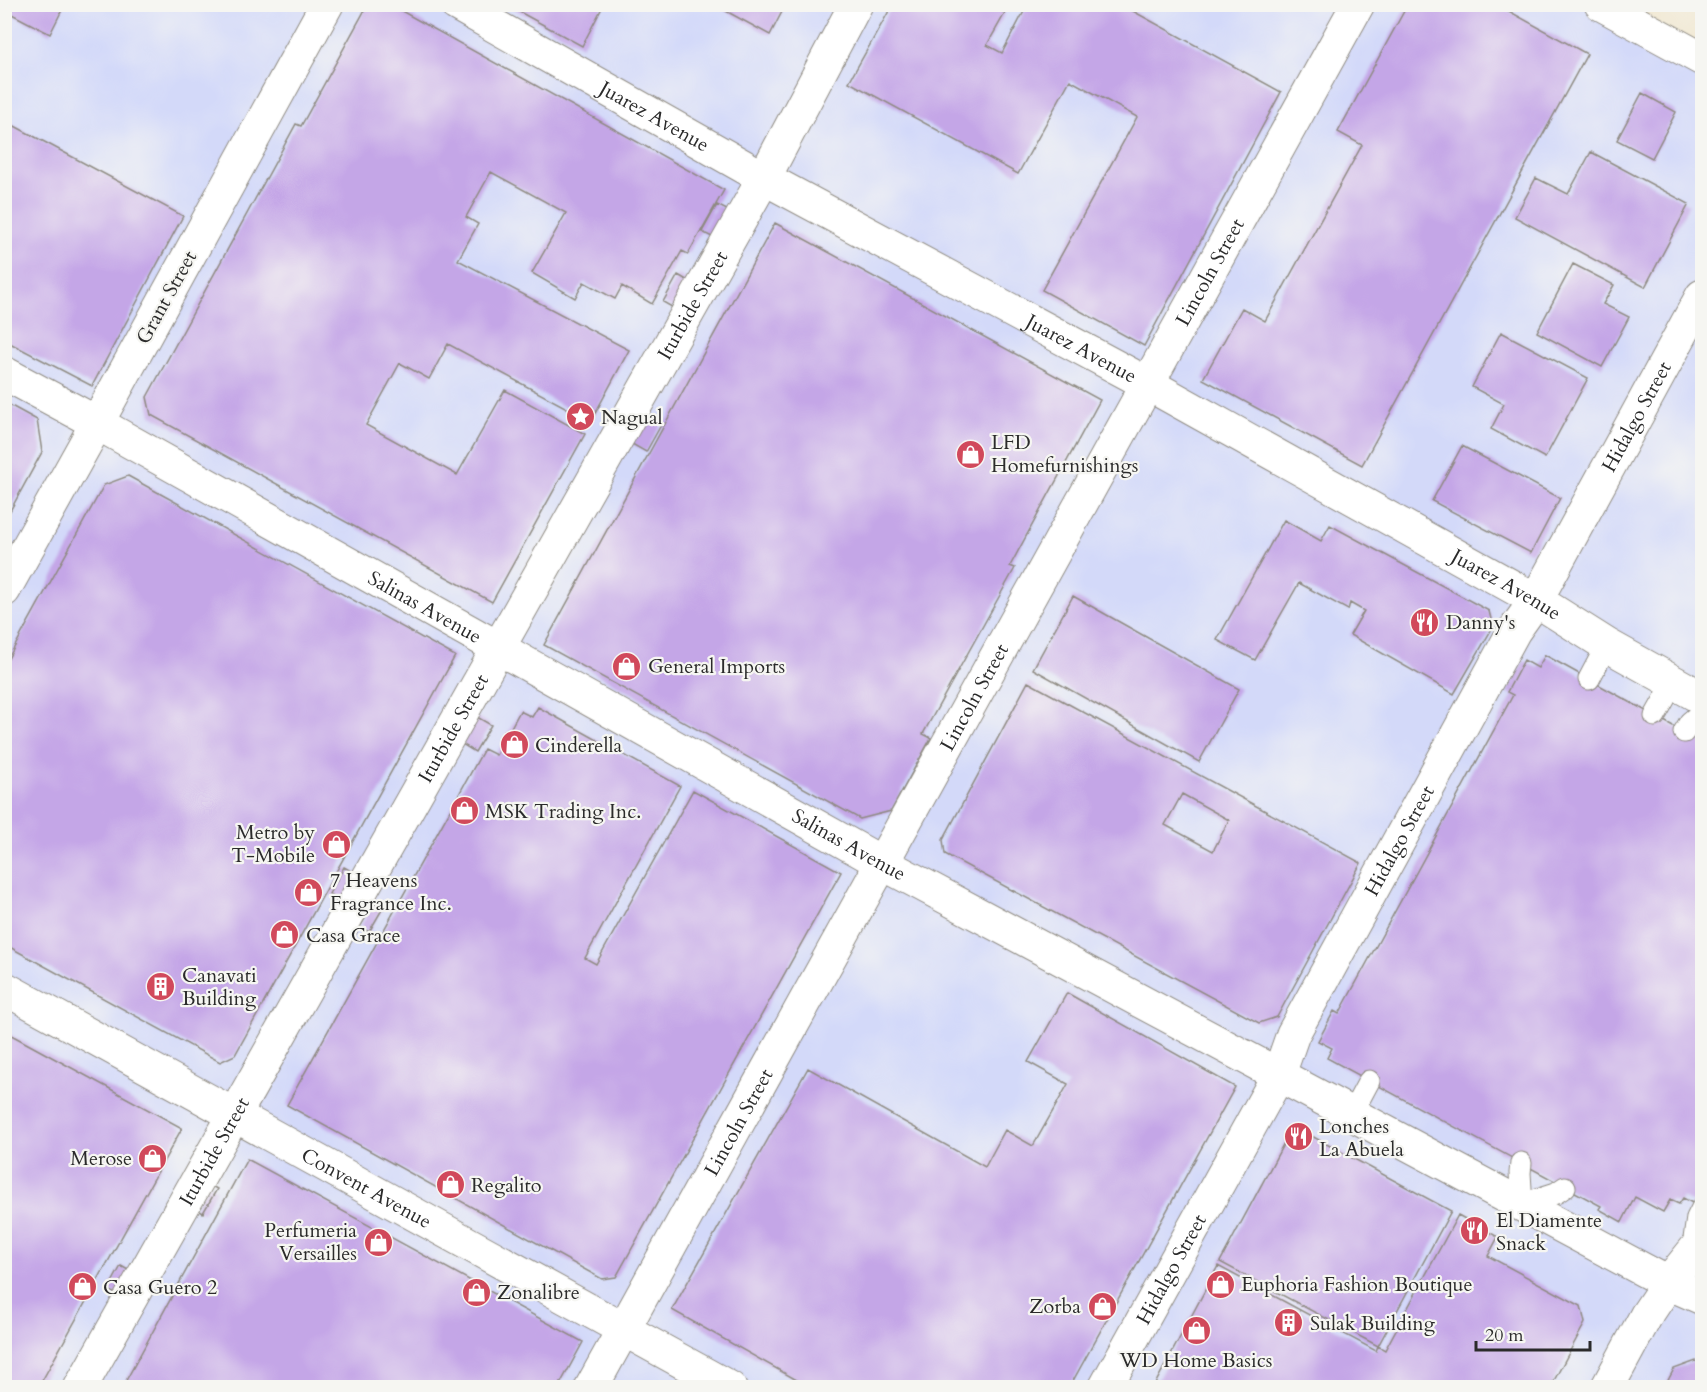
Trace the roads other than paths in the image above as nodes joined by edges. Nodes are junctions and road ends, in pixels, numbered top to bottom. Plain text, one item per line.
1 (327, 4) edge
2 (456, 4) edge
3 (856, 4) edge
4 (1358, 4) edge
5 (1601, 4) edge
6 (1702, 59) edge
7 (764, 178) junction
8 (1702, 296) edge
9 (4, 373) edge
10 (1148, 384) junction
11 (97, 423) junction
12 (4, 590) edge
13 (1536, 600) junction
14 (1607, 645) junction
15 (498, 647) junction
16 (1589, 679) dead end
17 (1674, 682) junction
18 (1702, 698) edge
19 (1702, 712) edge
20 (1655, 716) dead end
21 (1684, 732) dead end
22 (882, 863) junction
23 (4, 988) edge
24 (1279, 1074) junction
25 (1369, 1081) dead end
26 (234, 1113) junction
27 (1352, 1113) junction
28 (1521, 1163) dead end
29 (1565, 1187) dead end
30 (1522, 1204) junction
31 (1702, 1208) edge
32 (1699, 1248) edge
33 (1668, 1283) junction
34 (1702, 1298) edge
35 (624, 1328) junction
36 (80, 1388) edge
37 (591, 1388) edge
38 (730, 1388) edge
39 (1105, 1388) edge
40 (1606, 1388) edge

1 - 11 street, Grant Street
2 - 7 street, Juarez Avenue
3 - 7 street, Iturbide Street
4 - 10 street, Lincoln Street
5 - 6 street
7 - 10 street, Juarez Avenue
7 - 15 street, Iturbide Street
8 - 13 street, Hidalgo Street
9 - 11 street, Salinas Avenue
10 - 13 street, Juarez Avenue
10 - 22 street, Lincoln Street
11 - 12 street, Grant Street
11 - 15 street, Salinas Avenue
13 - 14 street, Juarez Avenue
13 - 24 street, Hidalgo Street
14 - 16 lane
14 - 17 street, Juarez Avenue
15 - 22 street, Salinas Avenue
15 - 26 street, Iturbide Street
17 - 18 street, Juarez Avenue
17 - 20 lane
19 - 21 lane
22 - 24 street, Salinas Avenue
22 - 35 street, Lincoln Street
23 - 26 street, Convent Avenue
24 - 27 street, Salinas Avenue
24 - 39 street, Hidalgo Street
25 - 27 lane
26 - 35 street, Convent Avenue
26 - 36 street, Iturbide Street
27 - 30 street, Salinas Avenue
28 - 30 lane
29 - 30 lane
30 - 33 street, Salinas Avenue
31 - 32 lane
32 - 33 street
33 - 34 street, Salinas Avenue
33 - 40 street
35 - 37 street, Lincoln Street
35 - 38 street, Convent Avenue

